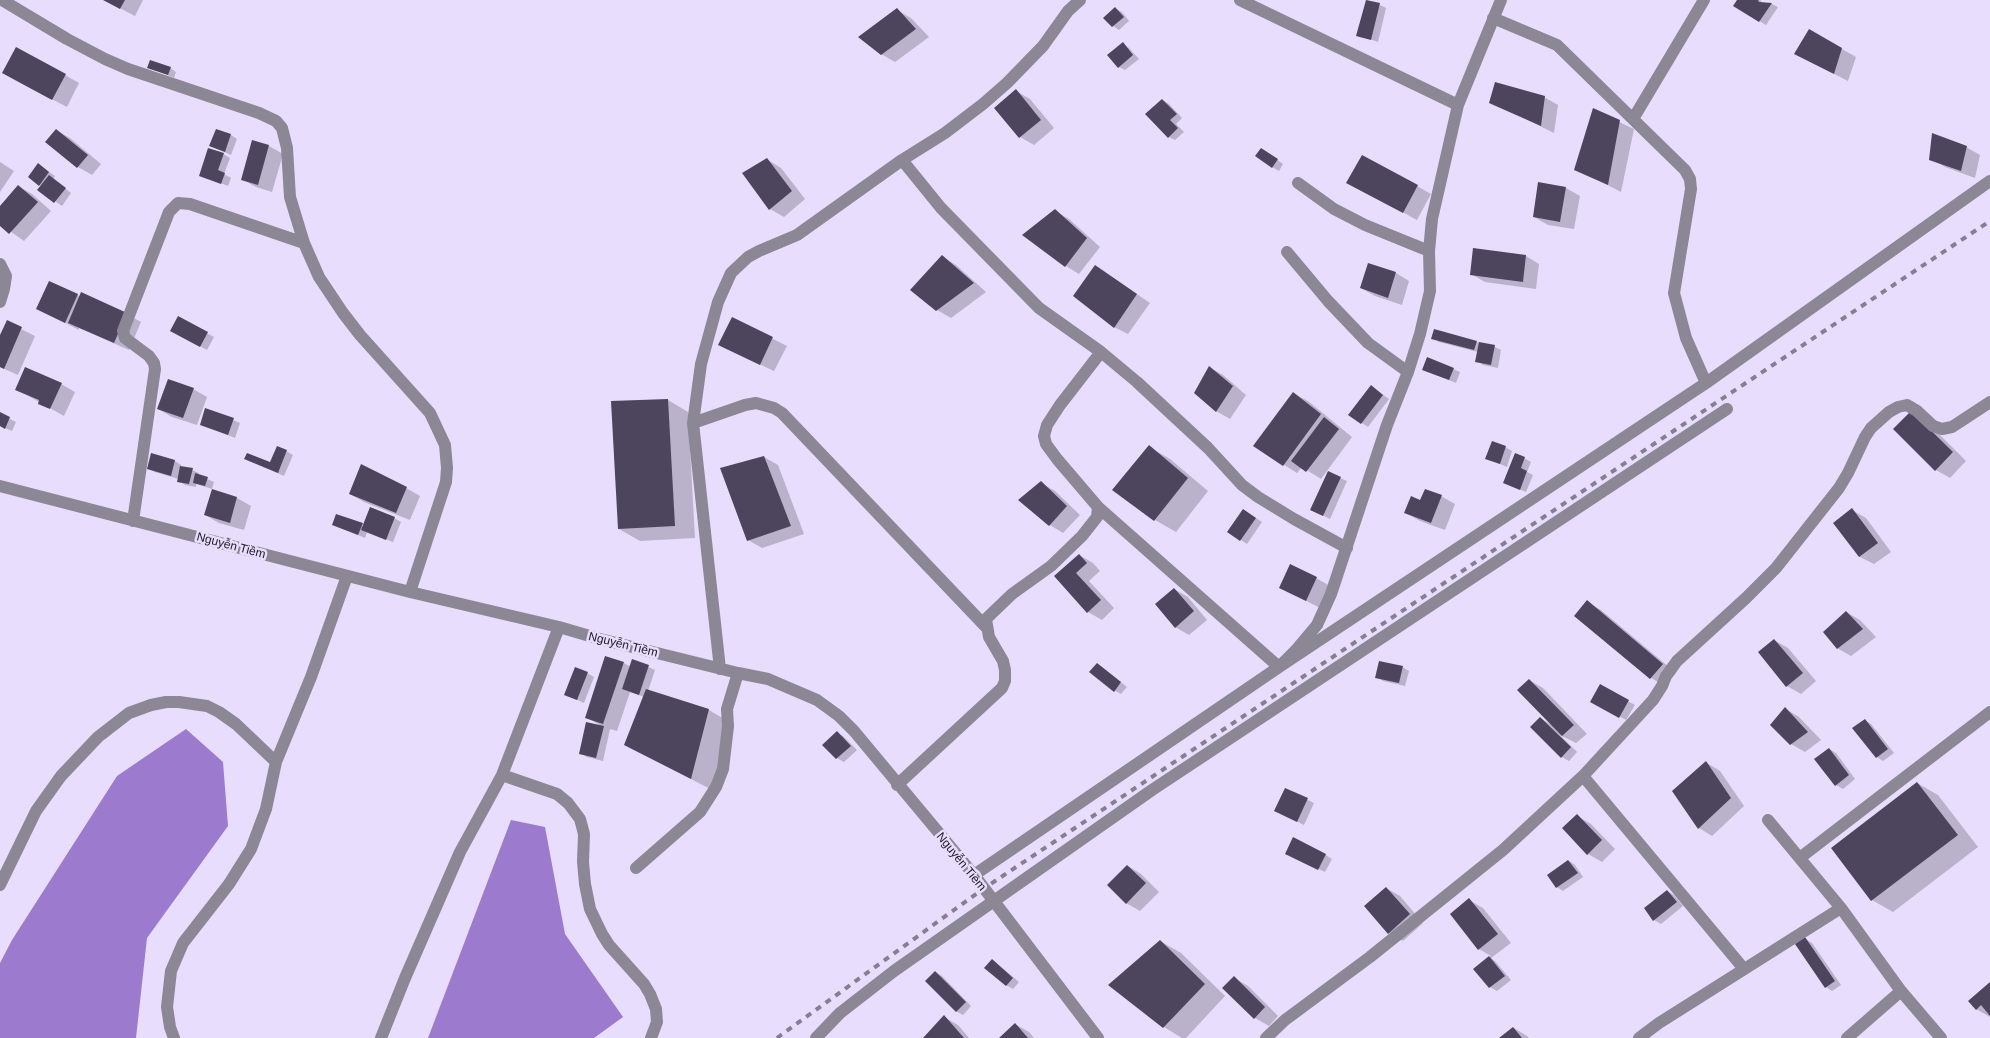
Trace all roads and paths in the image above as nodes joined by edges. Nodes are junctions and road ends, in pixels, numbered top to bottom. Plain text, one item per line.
1 (2, 0) edge
2 (1080, 0) edge
3 (1240, 0) edge
4 (1501, 0) edge
5 (1704, 0) edge
6 (1493, 18) junction
7 (1458, 105) junction
8 (1633, 119) junction
9 (902, 160) junction
10 (1990, 181) edge
11 (1298, 183) dead end
12 (304, 243) junction
13 (1429, 251) junction
14 (1287, 252) dead end
15 (0, 264) edge
16 (0, 302) edge
17 (1101, 352) junction
18 (1408, 372) junction
19 (1706, 383) junction
20 (1990, 402) edge
21 (1727, 409) dead end
22 (693, 423) junction
23 (0, 486) edge
24 (1098, 507) junction
25 (133, 521) junction
26 (1347, 548) junction
27 (347, 576) junction
28 (410, 592) junction
29 (559, 627) junction
30 (987, 628) junction
31 (1279, 667) junction
32 (720, 669) junction
33 (738, 674) junction
34 (1990, 712) edge
35 (276, 762) junction
36 (502, 775) junction
37 (1583, 776) junction
38 (897, 785) junction
39 (1768, 820) dead end
40 (1801, 857) junction
41 (636, 868) dead end
42 (974, 875) junction
43 (0, 885) edge
44 (993, 902) junction
45 (1841, 908) junction
46 (1744, 969) junction
47 (1901, 991) junction
48 (174, 1038) edge
49 (381, 1038) edge
50 (651, 1038) edge
51 (816, 1038) edge
52 (1098, 1038) edge
53 (1266, 1038) edge
54 (1639, 1038) edge
55 (1847, 1038) edge
56 (1941, 1038) edge

1 - 12 street
2 - 9 street
3 - 7 street
4 - 6 street
5 - 8 street
6 - 7 street
6 - 8 street
7 - 13 street
8 - 19 street
9 - 17 street
9 - 22 street
10 - 19 street
11 - 13 street
12 - 25 street
12 - 28 street
13 - 18 street
14 - 18 street
15 - 16 street
17 - 24 street
17 - 26 street
18 - 26 street
19 - 31 street
20 - 37 street
21 - 44 street
22 - 30 street
22 - 32 street
23 - 25 street, Nguyễn Tiềm
24 - 30 street
24 - 31 street
25 - 27 street, Nguyễn Tiềm
26 - 31 street
27 - 28 street, Nguyễn Tiềm
27 - 35 street
28 - 29 street, Nguyễn Tiềm
29 - 32 street, Nguyễn Tiềm
29 - 36 street
30 - 38 street
31 - 42 street
32 - 33 street, Nguyễn Tiềm
33 - 38 street, Nguyễn Tiềm
33 - 41 street
34 - 40 street
35 - 43 street
35 - 48 street
36 - 49 street
36 - 50 street
37 - 46 street
37 - 53 street
38 - 42 street, Nguyễn Tiềm
39 - 40 street
40 - 45 street
42 - 44 street, Nguyễn Tiềm
44 - 51 street
44 - 52 street, Nguyễn Tiềm
45 - 46 street
45 - 47 street
46 - 54 street
47 - 55 street
47 - 56 street

